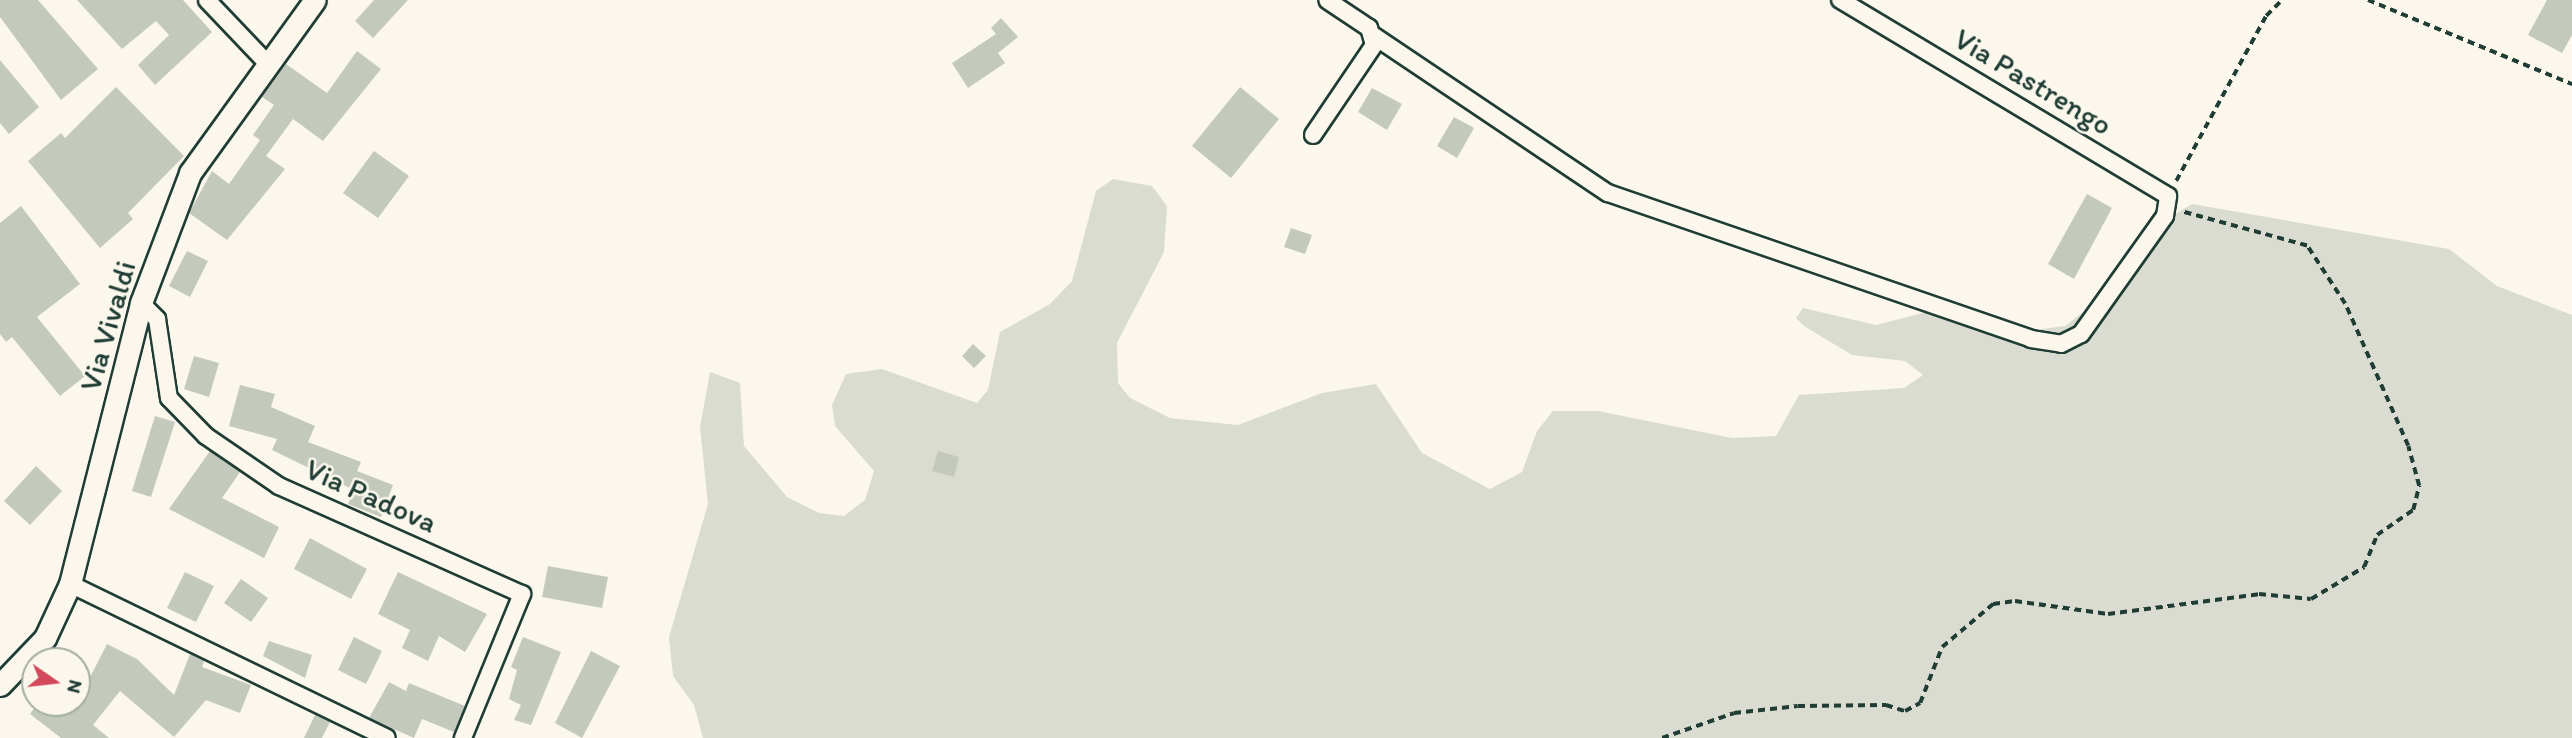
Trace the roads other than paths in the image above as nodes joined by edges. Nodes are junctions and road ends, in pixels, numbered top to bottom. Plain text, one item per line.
1 (207, 0) edge
2 (315, 0) edge
3 (1326, 0) edge
4 (1840, 0) edge
5 (1374, 36) junction
6 (269, 65) junction
7 (1313, 135) dead end
8 (141, 303) junction
9 (70, 584) junction
10 (0, 685) edge
11 (387, 738) edge
12 (463, 738) edge

1 - 6 street
2 - 6 street, Via Vivaldi
3 - 5 street
4 - 5 street, Via Pastrengo
5 - 7 street
6 - 8 street, Via Vivaldi
8 - 9 street, Via Vivaldi
8 - 12 street, Via Padova
9 - 10 street, Via Vivaldi
9 - 11 street

